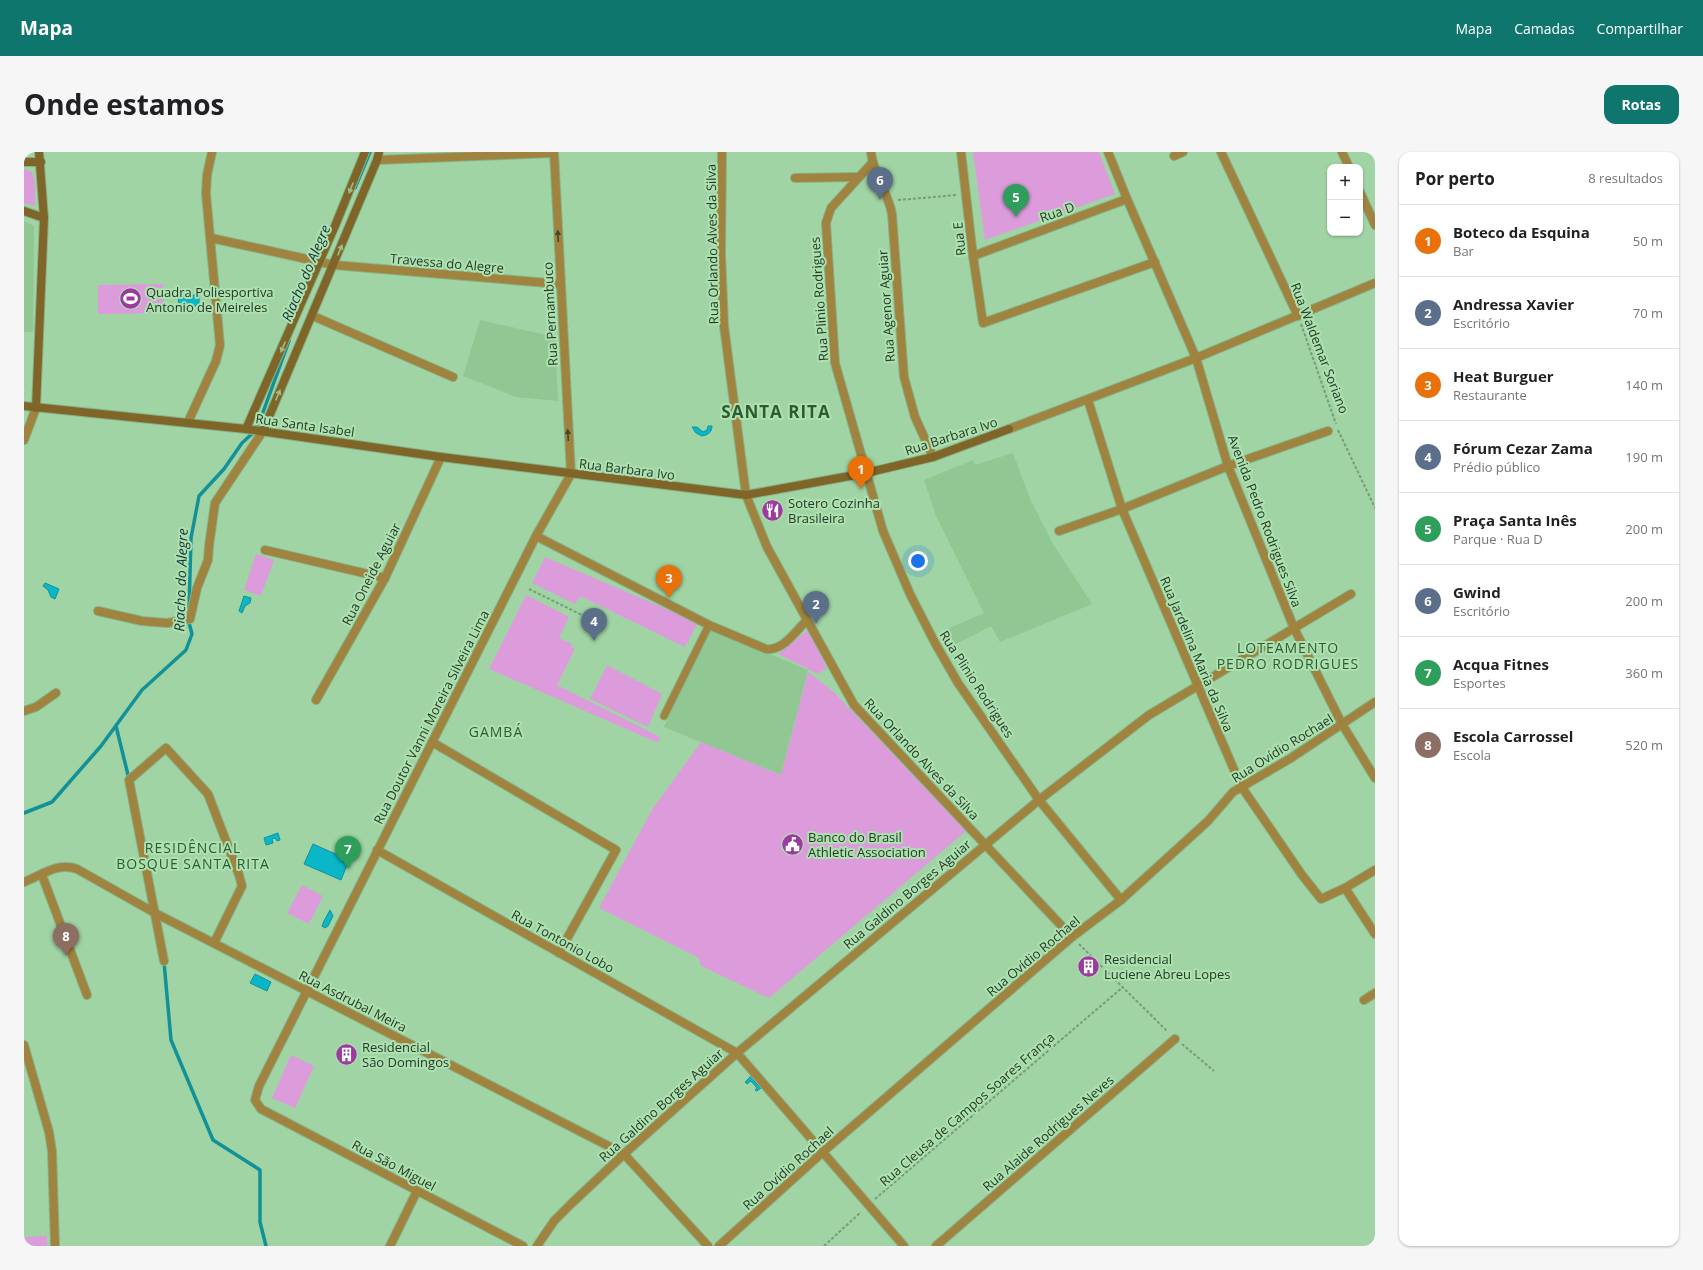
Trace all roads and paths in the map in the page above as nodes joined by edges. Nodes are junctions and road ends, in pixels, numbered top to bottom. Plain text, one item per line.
1 (39, 152) edge
2 (212, 152) edge
3 (364, 152) edge
4 (554, 152) edge
5 (722, 152) edge
6 (871, 152) edge
7 (961, 152) edge
8 (1108, 152) edge
9 (1183, 152) edge
10 (1221, 152) edge
11 (1342, 152) edge
12 (378, 156) edge
13 (1174, 156) dead end
14 (24, 162) edge
15 (41, 162) junction
16 (872, 163) junction
17 (1348, 164) edge
18 (859, 177) junction
19 (796, 178) dead end
20 (966, 194) junction
21 (1127, 199) junction
22 (1363, 199) edge
23 (889, 201) junction
24 (24, 211) edge
25 (44, 218) junction
26 (1375, 225) edge
27 (211, 238) junction
28 (973, 256) junction
29 (320, 262) junction
30 (1155, 262) junction
31 (333, 265) junction
32 (1375, 283) edge
33 (560, 284) junction
34 (313, 316) junction
35 (1298, 316) junction
36 (1196, 358) junction
37 (453, 377) dead end
38 (1088, 400) junction
39 (24, 406) edge
40 (36, 408) junction
41 (188, 422) junction
42 (247, 429) junction
43 (263, 431) junction
44 (1328, 431) dead end
45 (24, 440) edge
46 (442, 457) junction
47 (933, 457) junction
48 (1228, 466) junction
49 (866, 473) junction
50 (571, 474) junction
51 (746, 495) junction
52 (1375, 508) edge
53 (1122, 509) junction
54 (1059, 531) dead end
55 (536, 536) junction
56 (265, 550) dead end
57 (384, 578) junction
58 (529, 589) dead end
59 (1351, 594) dead end
60 (98, 611) dead end
61 (586, 617) dead end
62 (807, 620) junction
63 (709, 625) junction
64 (1294, 628) junction
65 (1197, 686) junction
66 (56, 693) dead end
67 (316, 700) dead end
68 (1375, 702) edge
69 (24, 711) edge
70 (664, 716) dead end
71 (1342, 724) junction
72 (432, 742) junction
73 (1375, 778) edge
74 (1241, 786) junction
75 (1039, 800) junction
76 (986, 843) junction
77 (377, 850) junction
78 (1375, 870) edge
79 (42, 875) junction
80 (24, 882) edge
81 (1345, 888) junction
82 (1121, 900) junction
83 (155, 912) junction
84 (1375, 934) edge
85 (1072, 937) junction
86 (214, 943) junction
87 (559, 953) junction
88 (164, 961) dead end
89 (1123, 987) junction
90 (306, 991) junction
91 (1375, 993) edge
92 (87, 995) dead end
93 (1364, 1000) dead end
94 (1175, 1039) junction
95 (24, 1045) edge
96 (737, 1053) junction
97 (1214, 1071) dead end
98 (256, 1103) joint
99 (824, 1151) junction
100 (624, 1154) junction
101 (417, 1191) junction
102 (869, 1204) junction
103 (55, 1246) edge
104 (390, 1246) edge
105 (523, 1246) edge
106 (537, 1246) edge
107 (708, 1246) edge
108 (719, 1246) edge
109 (824, 1246) edge
110 (904, 1246) edge
111 (936, 1246) edge

1 - 15 street
2 - 27 street
3 -> 29 street
4 - 12 street
33 -> 4 street, Rua Pernambuco
5 - 51 street, Rua Orlando Alves da Silva
6 - 16 street, Rua Agenor Aguiar
7 - 20 street, Rua E
8 - 21 street, Avenida Pedro Rodrigues Silva
9 - 13 street
10 - 35 street, Rua Waldemar Soriano
11 - 17 street
31 -> 12 street
14 - 15 street
15 - 25 street
16 - 18 street, Rua Plinio Rodrigues
16 - 23 street, Rua Agenor Aguiar
18 - 19 street
18 - 49 street, Rua Plinio Rodrigues
20 - 23 path
20 - 28 street, Rua E
21 - 28 street, Rua D
21 - 30 street, Avenida Pedro Rodrigues Silva
22 - 26 street
23 - 47 street, Rua Agenor Aguiar
24 - 25 street
25 - 40 street
27 - 29 street
27 - 41 street
28 - 30 street, Rua E
29 - 31 street, Travessa do Alegre
29 -> 42 street
30 - 36 street, Avenida Pedro Rodrigues Silva
31 - 33 street, Travessa do Alegre
31 - 34 street
32 - 35 street, Rua Barbara Ivo
50 -> 33 street, Rua Pernambuco
34 - 37 street
43 -> 34 street
35 - 36 street, Rua Barbara Ivo
35 - 52 path, Rua Waldemar Soriano
36 - 38 street, Rua Barbara Ivo
36 - 48 street, Avenida Pedro Rodrigues Silva
38 - 47 street, Rua Barbara Ivo
38 - 53 street, Rua Jardelina Maria da Silva
39 - 40 street, Rua Santa Isabel
40 - 41 street, Rua Santa Isabel
40 - 45 street
41 - 42 street, Rua Santa Isabel
42 - 43 street, Rua Santa Isabel
43 - 46 street, Rua Santa Isabel
43 - 60 street
44 - 48 street
46 - 50 street, Rua Santa Isabel
46 - 57 street, Rua Oneide Aguiar
47 - 49 street, Rua Barbara Ivo
48 - 53 street
48 - 64 street, Avenida Pedro Rodrigues Silva
49 - 51 street, Rua Barbara Ivo
49 - 75 street, Rua Plinio Rodrigues
50 - 51 street, Rua Barbara Ivo
50 - 55 street, Rua Doutor Vanni Moreira Silveira Lima
51 - 62 street, Rua Orlando Alves da Silva
53 - 54 street
53 - 65 street, Rua Jardelina Maria da Silva
55 - 63 street
55 - 72 street, Rua Doutor Vanni Moreira Silveira Lima
56 - 57 street
57 - 67 street, Rua Oneide Aguiar
58 - 61 path
59 - 64 street, Rua Galdino Borges Aguiar
62 - 63 street
62 - 76 street, Rua Orlando Alves da Silva
63 - 70 lane
64 - 65 street, Rua Galdino Borges Aguiar
64 - 71 street, Avenida Pedro Rodrigues Silva
65 - 74 street, Rua Jardelina Maria da Silva
65 - 75 street, Rua Galdino Borges Aguiar
66 - 69 street
68 - 71 street, Rua Ovídio Rochael
71 - 73 street, Avenida Pedro Rodrigues Silva
71 - 74 street, Rua Ovídio Rochael
72 - 77 street, Rua Doutor Vanni Moreira Silveira Lima
72 - 87 street
74 - 81 street, Rua Jardelina Maria da Silva
74 - 82 street, Rua Ovídio Rochael
75 - 76 street, Rua Galdino Borges Aguiar
75 - 82 street, Rua Plinio Rodrigues
76 - 85 street, Rua Orlando Alves da Silva
76 - 96 street, Rua Galdino Borges Aguiar
77 - 87 street, Rua Tontonio Lobo
77 - 90 street, Rua Doutor Vanni Moreira Silveira Lima
78 - 81 street
79 - 80 street, Rua Asdrubal Meira
79 - 83 street, Rua Asdrubal Meira
79 - 92 street
81 - 84 street
82 - 85 street, Rua Ovídio Rochael
83 - 86 street, Rua Asdrubal Meira
83 - 86 street
83 - 88 street
85 - 89 path
85 - 99 street, Rua Ovídio Rochael
86 - 90 street, Rua Asdrubal Meira
87 - 96 street, Rua Tontonio Lobo
89 - 94 path
89 - 102 path, Rua Cleusa de Campos Soares França
90 - 98 street, Rua Doutor Vanni Moreira Silveira Lima
90 - 100 street, Rua Asdrubal Meira
91 - 93 street
94 - 97 path
94 - 111 street, Rua Alaide Rodrigues Neves
95 - 103 street
96 - 99 street, Rua Tontonio Lobo
96 - 100 street, Rua Galdino Borges Aguiar
98 - 101 street, Rua São Miguel
99 - 102 street, Rua Tontonio Lobo
99 - 108 street, Rua Ovídio Rochael
100 - 106 street, Rua Galdino Borges Aguiar
100 - 107 street, Rua Asdrubal Meira
101 - 104 street
101 - 105 street, Rua São Miguel
102 - 109 path, Rua Cleusa de Campos Soares França
102 - 110 street, Rua Tontonio Lobo

